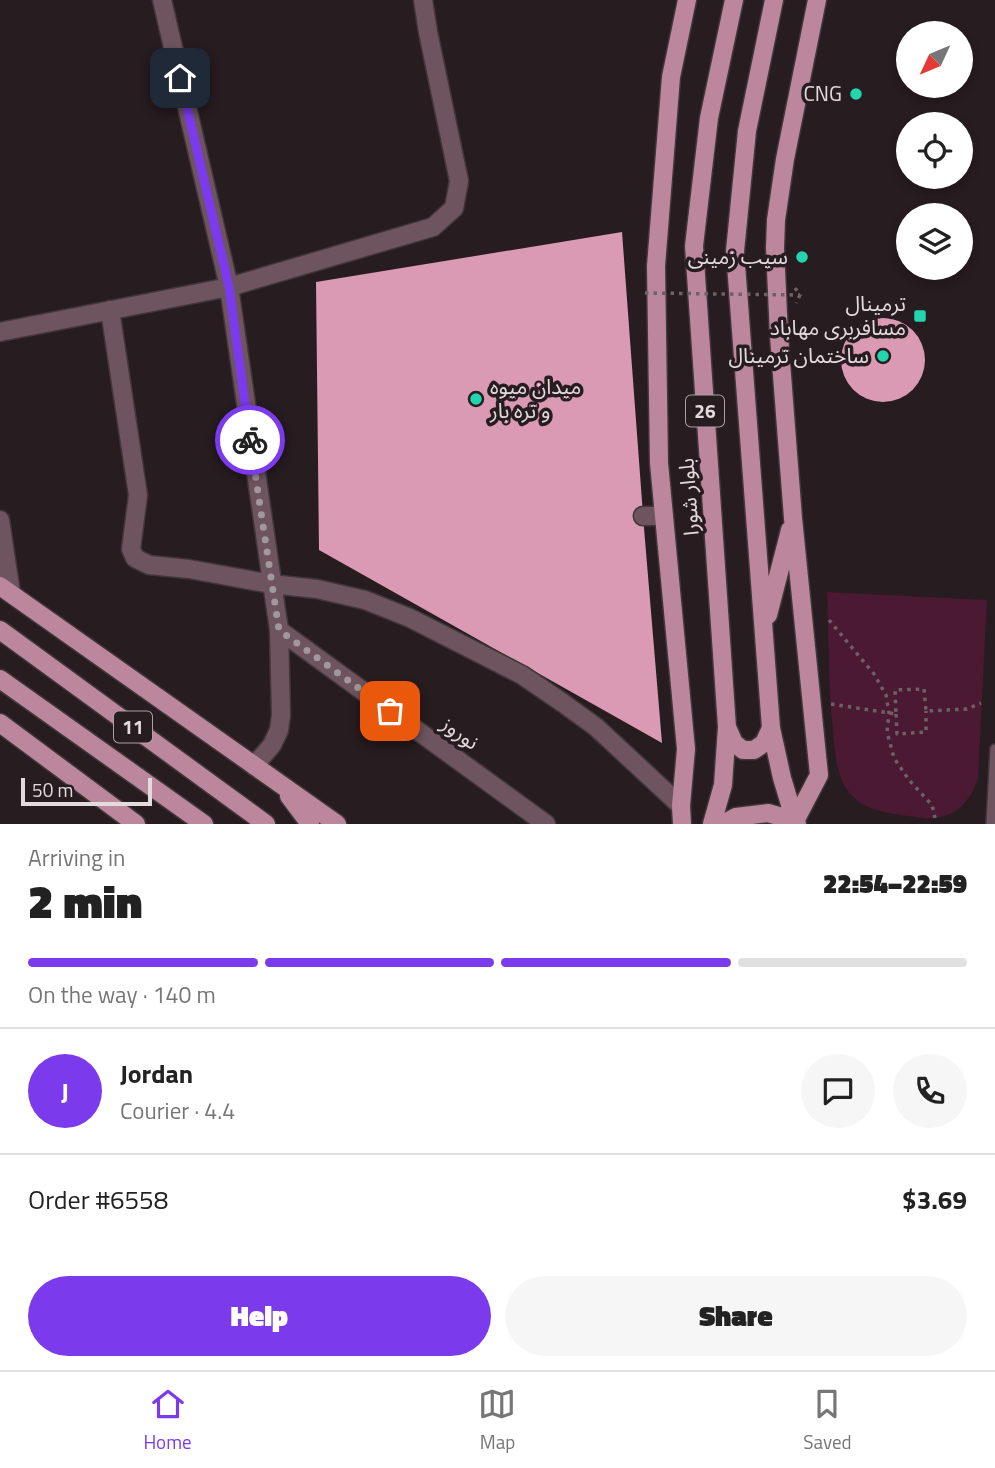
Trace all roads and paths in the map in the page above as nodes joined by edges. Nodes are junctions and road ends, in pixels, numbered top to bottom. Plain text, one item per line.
1 (162, 0) edge
2 (423, 0) edge
3 (687, 0) edge
4 (734, 0) edge
5 (774, 0) edge
6 (817, 0) edge
7 (229, 287) junction
8 (645, 293) dead end
9 (800, 295) dead end
10 (110, 310) junction
11 (0, 332) edge
12 (643, 516) dead end
13 (664, 516) junction
14 (793, 518) junction
15 (0, 520) edge
16 (271, 584) junction
17 (5, 590) edge
18 (829, 620) dead end
19 (765, 628) junction
20 (279, 630) junction
21 (0, 631) edge
22 (0, 679) edge
23 (981, 703) dead end
24 (831, 704) dead end
25 (926, 711) junction
26 (888, 713) junction
27 (896, 714) junction
28 (0, 723) edge
29 (727, 727) junction
30 (771, 728) junction
31 (995, 749) edge
32 (254, 766) junction
33 (279, 783) junction
34 (682, 815) edge
35 (934, 818) dead end
36 (796, 823) edge
37 (136, 824) edge
38 (204, 824) edge
39 (266, 824) edge
40 (310, 824) edge
41 (337, 824) edge
42 (547, 824) edge
43 (712, 824) edge
44 (723, 824) edge
45 (991, 824) edge

1 - 7 street
2 - 7 street
3 - 13 main road
4 - 29 main road, بلوار شورا / 26
5 - 19 main road, 26
6 - 14 main road
7 - 10 street
7 - 16 street
8 - 9 path, bridge
10 - 11 street
10 - 16 street
12 - 13 street
13 - 34 main road
14 - 19 main road
14 - 36 main road
15 - 17 street
16 - 20 street
16 - 34 street
17 - 32 main road
18 - 26 path
19 - 30 main road, 26
20 - 32 street
20 - 42 street, نوروز
21 - 39 main road, 11
22 - 38 main road, 11
23 - 25 path
24 - 26 path
25 - 27 path
25 - 27 path
26 - 27 path
26 - 35 path
28 - 37 main road
29 - 30 main road
29 - 43 main road, بلوار شورا / 26
30 - 36 main road, 26
31 - 45 lane
32 - 33 main road
33 - 40 main road
33 - 41 main road
36 - 44 main road

